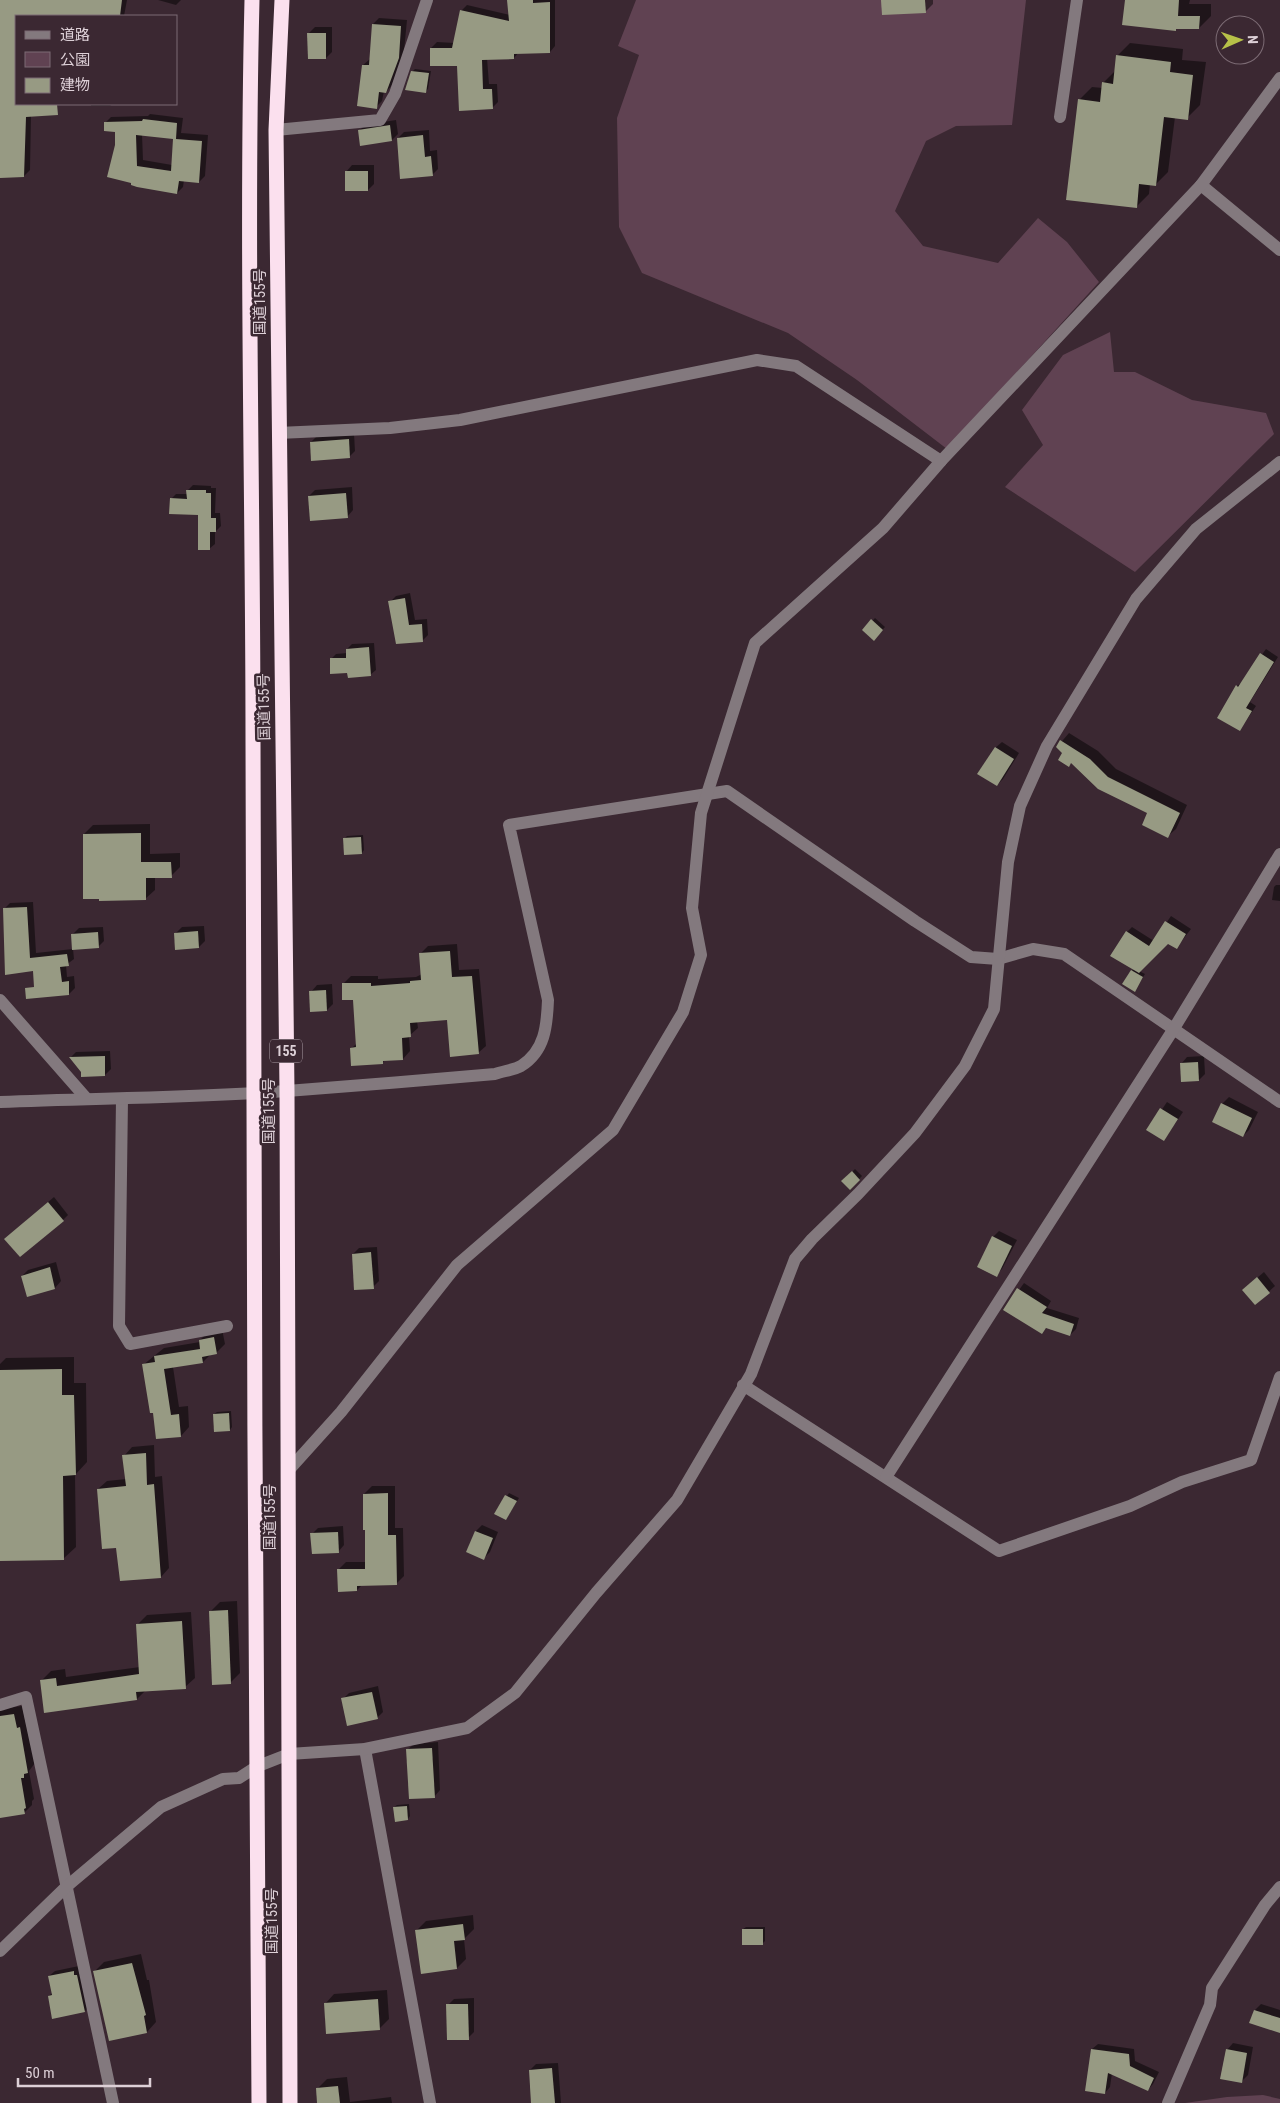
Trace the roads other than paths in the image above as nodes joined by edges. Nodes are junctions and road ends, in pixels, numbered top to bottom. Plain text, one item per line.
1 (252, 0) edge
2 (282, 0) edge
3 (427, 0) edge
4 (1077, 0) edge
5 (1280, 78) edge
6 (1060, 117) dead end
7 (276, 130) junction
8 (1201, 185) junction
9 (1280, 250) edge
10 (278, 433) junction
11 (941, 461) junction
12 (1280, 462) edge
13 (707, 796) junction
14 (1280, 854) edge
15 (998, 959) junction
16 (0, 1000) edge
17 (1172, 1030) junction
18 (287, 1091) junction
19 (253, 1093) junction
20 (86, 1098) junction
21 (122, 1099) junction
22 (0, 1102) edge
23 (1280, 1102) edge
24 (227, 1326) dead end
25 (1280, 1377) edge
26 (744, 1385) junction
27 (287, 1472) junction
28 (886, 1477) junction
29 (0, 1705) edge
30 (365, 1749) junction
31 (289, 1754) junction
32 (256, 1767) junction
33 (66, 1887) junction
34 (1280, 1887) edge
35 (0, 1951) edge
36 (113, 2103) edge
37 (259, 2103) edge
38 (290, 2103) edge
39 (430, 2103) edge
40 (1168, 2103) edge

1 - 19 highway, 国道155号 / 155
2 - 7 highway, 国道155号 / 155
3 - 7 street
4 - 6 street
5 - 8 street
7 - 10 highway, 国道155号 / 155
8 - 9 street
8 - 11 street
10 - 11 street
10 - 18 highway, 国道155号 / 155
11 - 13 street
12 - 15 street
13 - 15 street
13 - 18 street
13 - 27 street
14 - 17 street
15 - 17 street
15 - 26 street
16 - 20 street
17 - 23 street
17 - 28 street
18 - 19 street
18 - 27 highway, 国道155号 / 155
19 - 21 street
19 - 32 highway, 国道155号 / 155
20 - 21 street
20 - 22 street
21 - 24 street
25 - 28 street
26 - 28 street
26 - 30 street
27 - 31 highway, 国道155号 / 155
29 - 33 street
30 - 31 street
30 - 39 street
31 - 32 street
31 - 38 highway, 国道155号 / 155
32 - 33 street
32 - 37 highway, 国道155号 / 155
33 - 35 street
33 - 36 street
34 - 40 street

